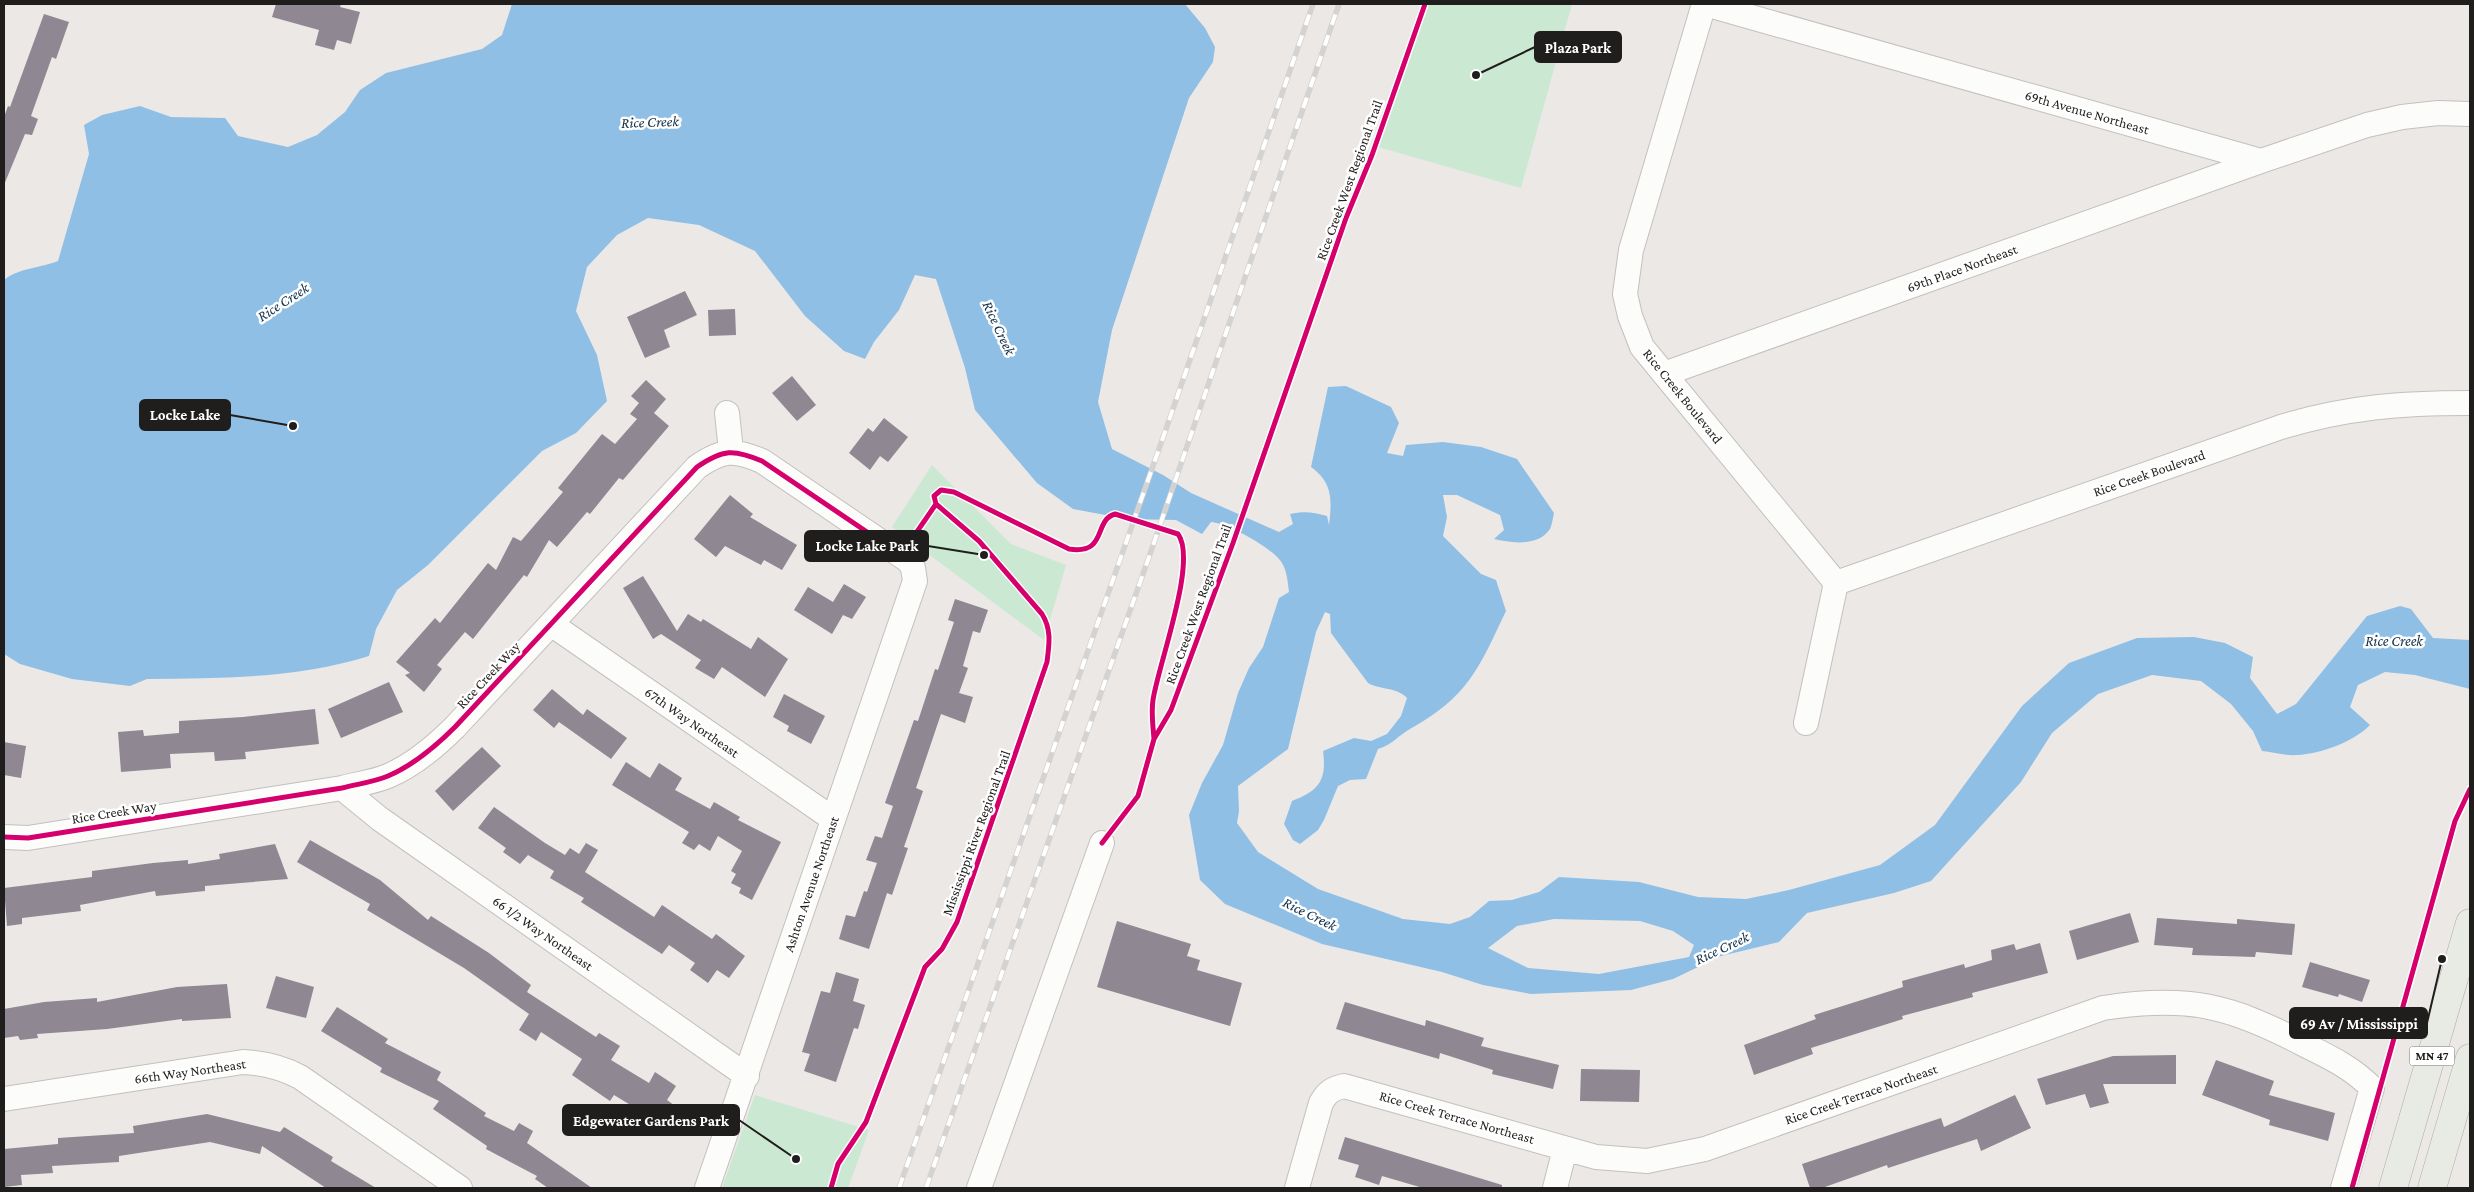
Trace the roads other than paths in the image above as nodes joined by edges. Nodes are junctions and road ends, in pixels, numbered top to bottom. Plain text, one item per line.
1 (1705, 4) edge
2 (2470, 114) edge
3 (2261, 161) junction
4 (1664, 374) junction
5 (2470, 403) edge
6 (727, 413) dead end
7 (731, 451) junction
8 (1836, 583) junction
9 (551, 624) junction
10 (1806, 723) dead end
11 (342, 788) junction
12 (833, 820) junction
13 (4, 837) edge
14 (1102, 843) dead end
15 (2470, 923) edge
16 (2470, 1058) edge
17 (747, 1076) junction
18 (4, 1099) edge
19 (1565, 1149) junction
20 (460, 1188) edge
21 (707, 1188) edge
22 (979, 1188) edge
23 (1297, 1188) edge
24 (1555, 1188) edge
25 (2343, 1188) edge
26 (2393, 1188) edge
27 (2432, 1188) edge

1 - 3 street, 69th Avenue Northeast
1 - 4 street, Rice Creek Boulevard
2 - 3 street
3 - 4 street, 69th Place Northeast
4 - 8 street, Rice Creek Boulevard
5 - 8 street, Rice Creek Boulevard
6 - 7 street
7 - 9 street, Rice Creek Way
7 - 12 street, Ashton Avenue Northeast
8 - 10 street
9 - 11 street, Rice Creek Way
9 - 12 street, 67th Way Northeast
11 - 13 street, Rice Creek Way
11 - 17 street, 66 1/2 Way Northeast
12 - 17 street, Ashton Avenue Northeast
14 - 22 street
15 - 26 main road, MN 47
16 - 27 main road, MN 47
17 - 21 street, Ashton Avenue Northeast
18 - 20 street, 66th Way Northeast
19 - 23 street, Rice Creek Terrace Northeast
19 - 24 street
19 - 25 street, Rice Creek Terrace Northeast

